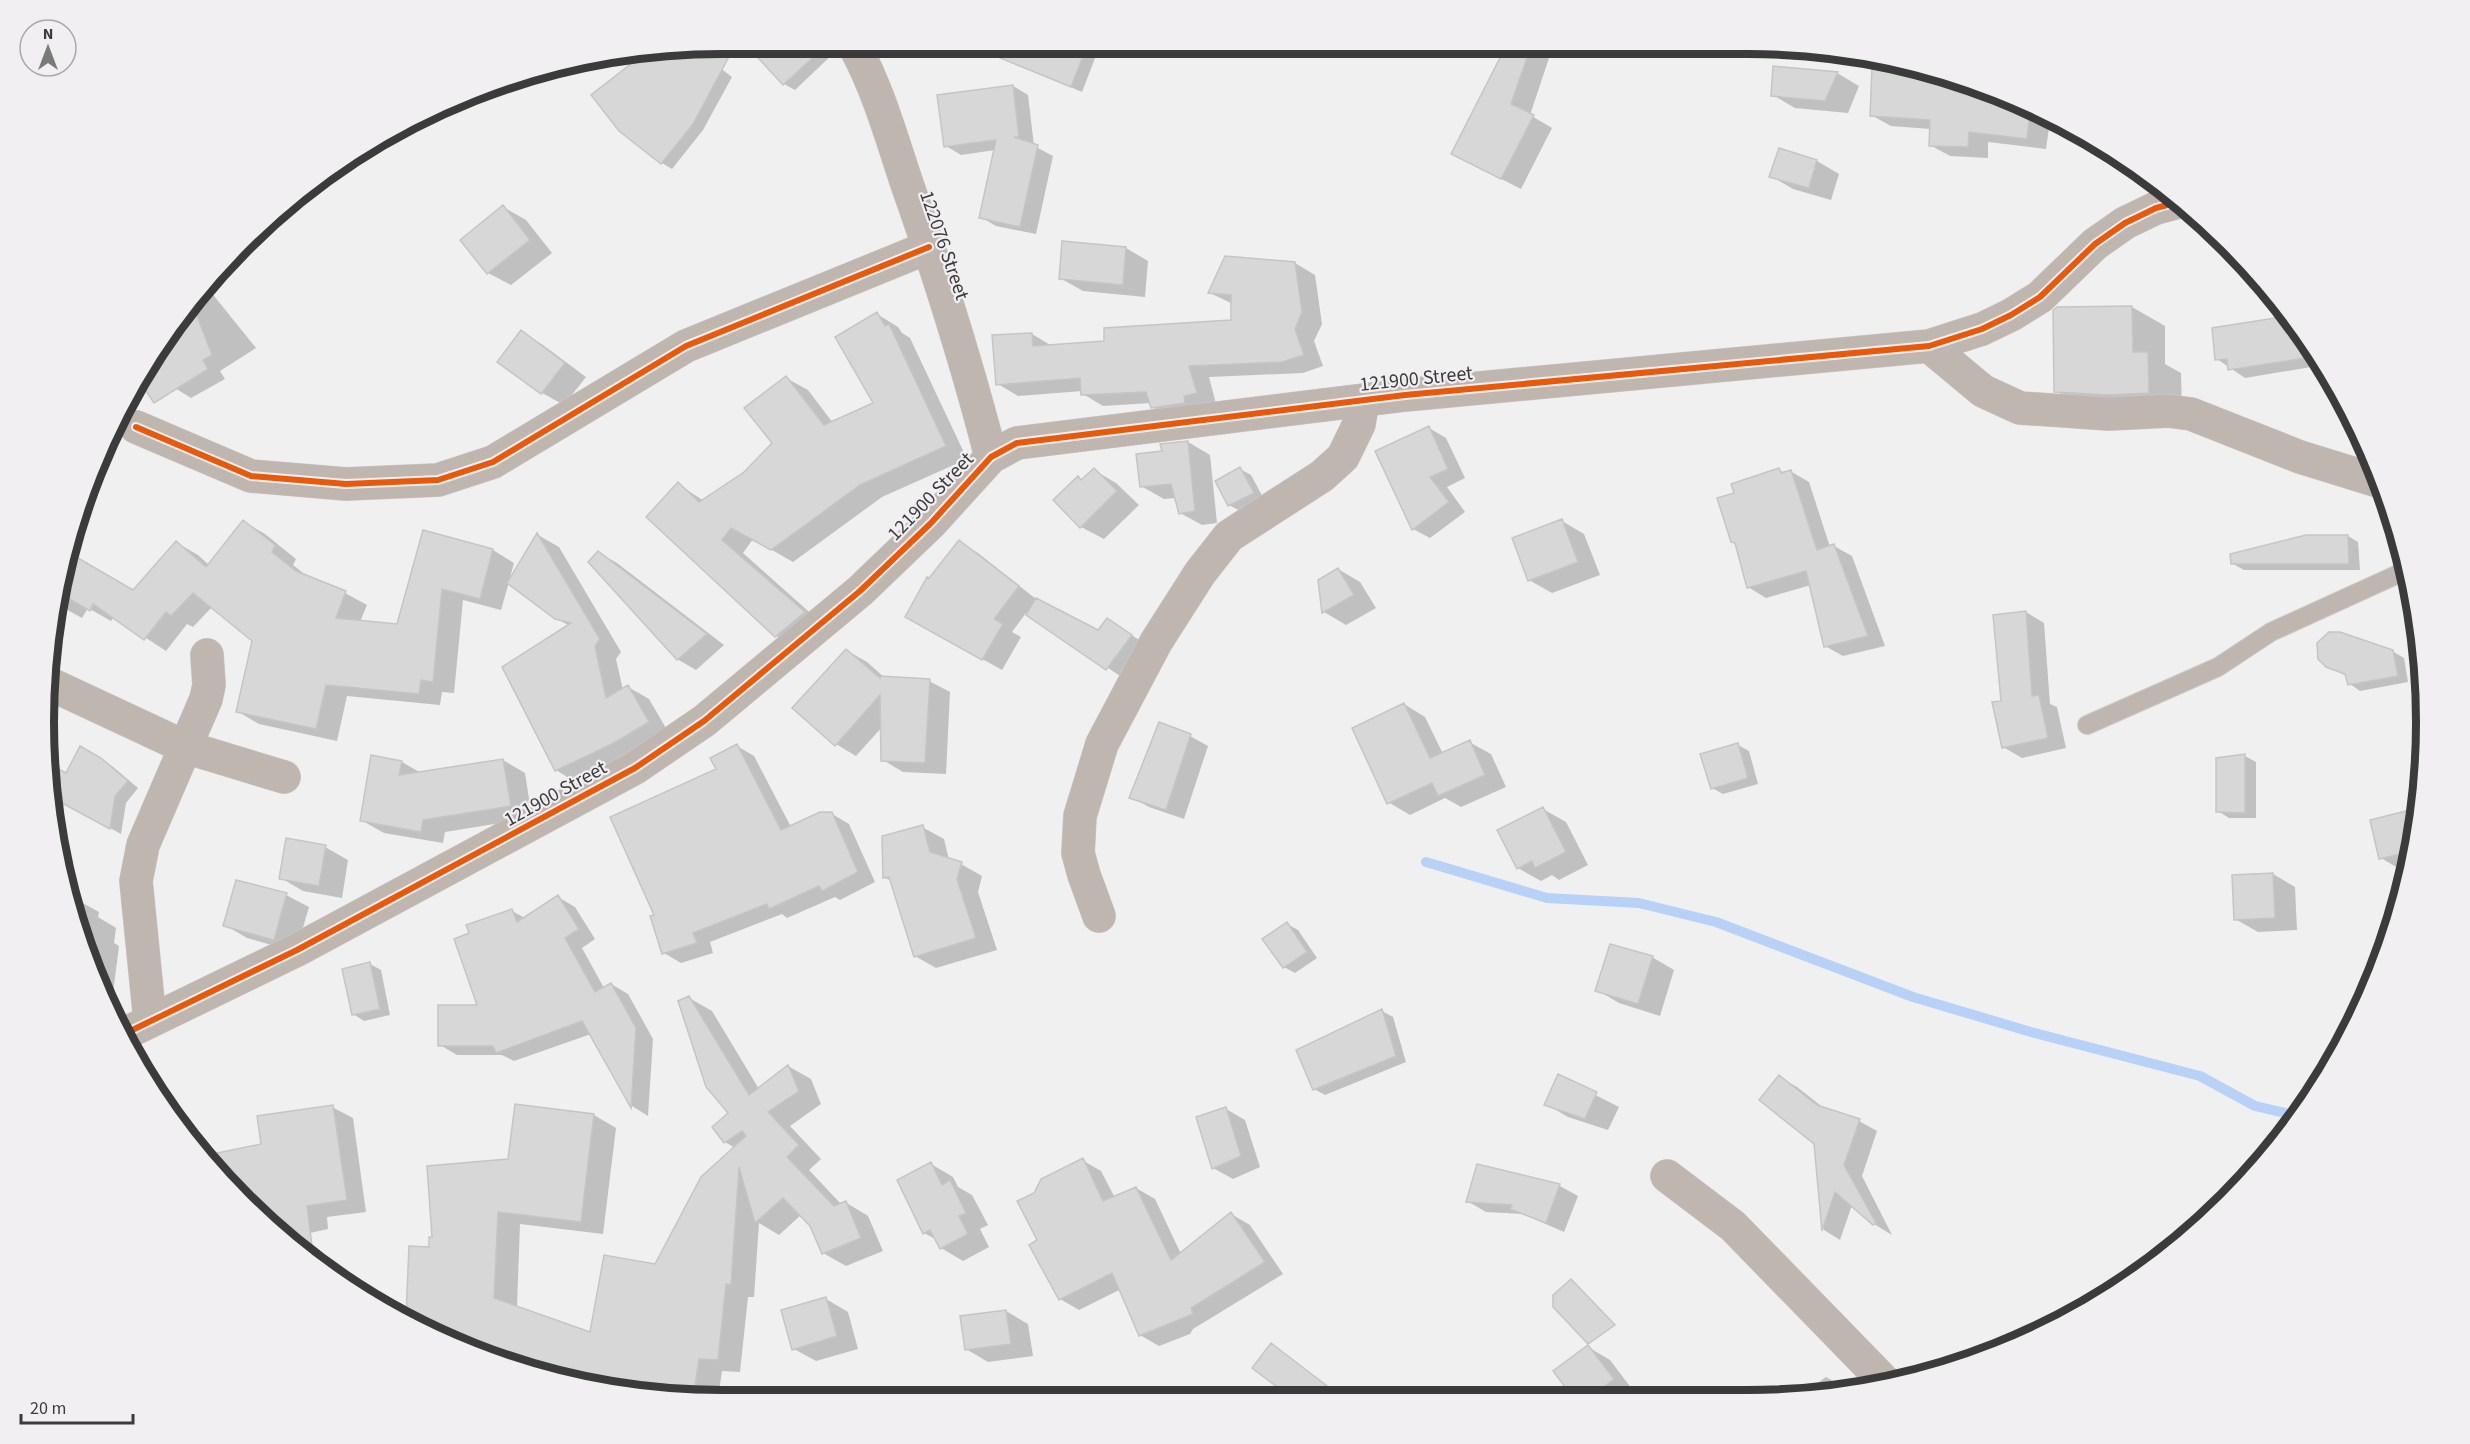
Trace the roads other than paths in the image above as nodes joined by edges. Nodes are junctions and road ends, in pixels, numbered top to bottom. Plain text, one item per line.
1 (859, 54) edge
2 (2170, 204) edge
3 (929, 247) junction
4 (1929, 346) junction
5 (1363, 399) junction
6 (136, 427) dead end
7 (991, 457) junction
8 (2370, 479) edge
9 (2399, 574) edge
10 (207, 655) dead end
11 (55, 686) edge
12 (2087, 725) dead end
13 (185, 747) junction
14 (284, 777) dead end
15 (1099, 916) dead end
16 (136, 1028) edge
17 (1667, 1176) dead end
18 (1880, 1377) edge

1 - 3 street, 122076 Street
2 - 4 street, 121900 Street
3 - 6 street
3 - 7 street, 122076 Street
4 - 5 street, 121900 Street
4 - 8 street
5 - 7 street, 121900 Street
5 - 15 street
7 - 16 street, 121900 Street
9 - 12 lane
10 - 13 street
11 - 13 street
13 - 14 street
13 - 16 street
17 - 18 street

